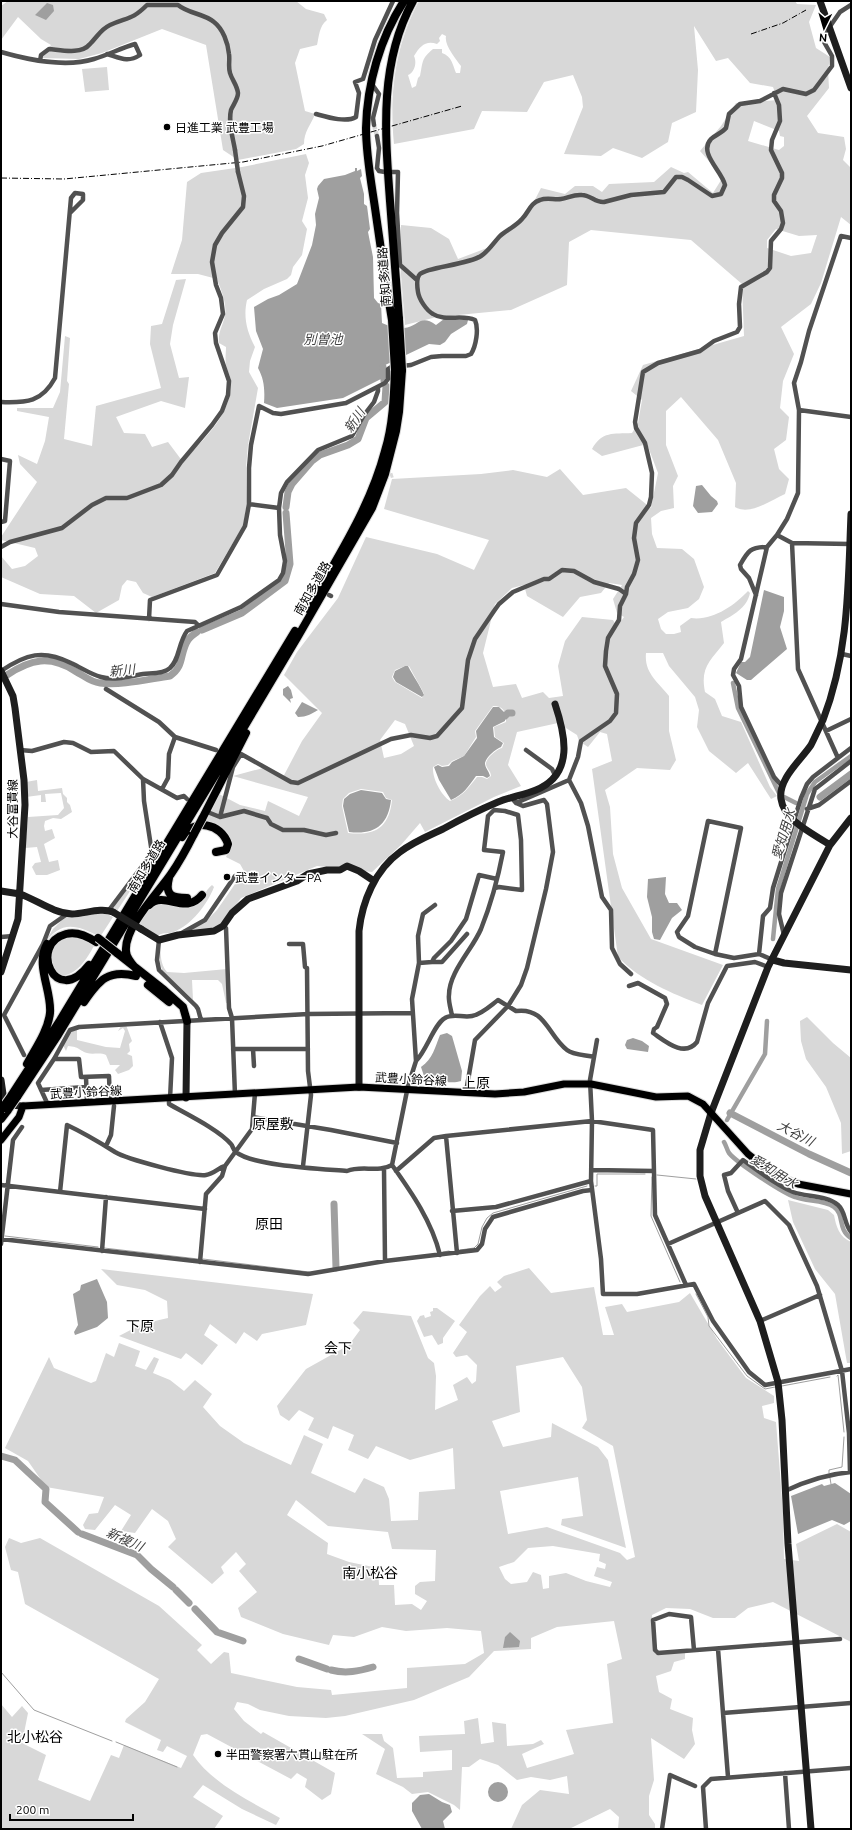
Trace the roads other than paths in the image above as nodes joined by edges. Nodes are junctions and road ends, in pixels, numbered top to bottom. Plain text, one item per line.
1 (393, 1) edge
2 (404, 1) edge
3 (413, 1) edge
4 (820, 1) edge
5 (178, 3) edge
6 (851, 5) edge
7 (829, 28) junction
8 (1, 52) edge
9 (107, 54) junction
10 (40, 61) junction
11 (374, 87) dead end
12 (851, 88) edge
13 (774, 94) junction
14 (316, 114) dead end
15 (374, 125) tunnel mouth
16 (377, 136) tunnel mouth
17 (384, 172) dead end
18 (392, 172) dead end
19 (70, 213) dead end
20 (851, 238) edge
21 (417, 280) junction
22 (395, 320) junction
23 (398, 370) junction
24 (378, 387) junction
25 (1, 402) edge
26 (798, 410) junction
27 (851, 417) edge
28 (1, 458) edge
29 (249, 504) junction
30 (279, 508) junction
31 (851, 514) edge
32 (1, 522) edge
33 (777, 535) junction
34 (792, 543) junction
35 (850, 544) junction
36 (1, 547) edge
37 (767, 547) junction
38 (626, 594) junction
39 (756, 595) junction
40 (1, 604) edge
41 (149, 619) junction
42 (198, 625) junction
43 (842, 654) junction
44 (851, 656) edge
45 (1, 671) edge
46 (268, 686) junction
47 (106, 690) dead end
48 (555, 704) dead end
49 (851, 719) edge
50 (822, 722) junction
51 (826, 731) junction
52 (175, 737) junction
53 (851, 748) edge
54 (20, 750) junction
55 (216, 750) dead end
56 (526, 750) dead end
57 (838, 758) junction
58 (851, 761) edge
59 (555, 775) junction
60 (143, 779) junction
61 (569, 780) junction
62 (851, 781) edge
63 (782, 786) junction
64 (162, 789) junction
65 (511, 796) junction
66 (187, 799) dead end
67 (516, 803) junction
68 (807, 809) junction
69 (210, 813) dead end
70 (220, 817) junction
71 (851, 818) edge
72 (798, 824) junction
73 (336, 833) dead end
74 (830, 845) junction
75 (216, 852) dead end
76 (170, 876) junction
77 (235, 876) dead end
78 (498, 878) junction
79 (374, 881) junction
80 (145, 884) junction
81 (496, 888) junction
82 (1, 891) edge
83 (20, 895) junction
84 (202, 895) dead end
85 (187, 898) dead end
86 (435, 905) dead end
87 (145, 907) junction
88 (111, 911) junction
89 (68, 913) junction
90 (223, 926) junction
91 (467, 934) dead end
92 (178, 935) junction
93 (13, 936) junction
94 (784, 936) junction
95 (1, 937) edge
96 (97, 940) junction
97 (159, 940) junction
98 (289, 944) dead end
99 (715, 954) junction
100 (759, 954) junction
101 (773, 960) junction
102 (432, 962) junction
103 (419, 963) junction
104 (768, 967) junction
105 (851, 970) edge
106 (1, 972) edge
107 (138, 974) junction
108 (631, 974) dead end
109 (629, 986) dead end
110 (508, 1006) junction
111 (412, 1013) junction
112 (3, 1014) edge
113 (308, 1014) junction
114 (360, 1014) junction
115 (452, 1016) junction
116 (232, 1018) junction
117 (201, 1020) junction
118 (187, 1021) junction
119 (160, 1022) junction
120 (597, 1040) dead end
121 (233, 1049) junction
122 (253, 1049) junction
123 (308, 1049) junction
124 (24, 1055) dead end
125 (594, 1057) junction
126 (54, 1059) junction
127 (416, 1061) junction
128 (254, 1066) dead end
129 (86, 1077) junction
130 (1, 1080) edge
131 (29, 1080) junction
132 (591, 1084) junction
133 (86, 1087) junction
134 (359, 1087) junction
135 (408, 1089) junction
136 (42, 1090) junction
137 (309, 1090) junction
138 (466, 1092) junction
139 (255, 1094) junction
140 (235, 1095) junction
141 (169, 1098) junction
142 (186, 1098) junction
143 (9, 1102) edge
144 (87, 1103) junction
145 (112, 1104) junction
146 (48, 1105) junction
147 (23, 1106) junction
148 (711, 1113) junction
149 (253, 1117) junction
150 (1, 1119) edge
151 (592, 1121) junction
152 (309, 1126) junction
153 (22, 1127) dead end
154 (446, 1136) junction
155 (1, 1140) edge
156 (397, 1143) junction
157 (106, 1146) junction
158 (235, 1152) junction
159 (392, 1165) junction
160 (225, 1166) junction
161 (303, 1166) junction
162 (384, 1169) junction
163 (592, 1170) junction
164 (396, 1171) junction
165 (654, 1171) junction
166 (591, 1181) junction
167 (1, 1185) edge
168 (8, 1186) junction
169 (592, 1190) junction
170 (60, 1192) junction
171 (851, 1194) edge
172 (106, 1197) junction
173 (205, 1209) junction
174 (452, 1211) junction
175 (738, 1213) junction
176 (717, 1222) junction
177 (851, 1232) edge
178 (1, 1241) edge
179 (668, 1244) junction
180 (102, 1251) junction
181 (456, 1254) junction
182 (440, 1255) junction
183 (384, 1261) junction
184 (200, 1262) junction
185 (686, 1285) junction
186 (820, 1295) junction
187 (760, 1321) junction
188 (851, 1369) edge
189 (842, 1371) junction
190 (778, 1382) junction
191 (850, 1433) edge
192 (851, 1472) edge
193 (785, 1491) junction
194 (840, 1639) dead end
195 (796, 1643) junction
196 (718, 1649) junction
197 (694, 1650) junction
198 (851, 1703) edge
199 (801, 1708) junction
200 (723, 1713) junction
201 (851, 1768) edge
202 (805, 1772) junction
203 (785, 1773) junction
204 (728, 1777) junction
205 (695, 1786) dead end
206 (662, 1829) edge
207 (706, 1829) edge
208 (789, 1829) edge
209 (811, 1829) edge

1 - 14 street
2 - 22 highway, 南知多道路
3 - 22 highway, 南知多道路
4 - 7 street
5 - 10 street
5 - 36 street, bridge
6 - 7 street
7 - 12 street
7 - 13 street
8 - 10 street
9 - 9 street
9 - 10 street
11 - 15 street
13 - 21 street
13 - 38 street
16 - 17 street
18 - 21 street
19 - 25 street
20 - 26 street
21 - 24 street
22 - 23 highway, 南知多道路, bridge
23 - 46 highway, 南知多道路
23 - 80 highway, 南知多道路
24 - 29 street
24 - 30 street
26 - 27 street
26 - 33 street
28 - 32 street
29 - 30 street
29 - 41 street
30 - 42 street
31 - 35 street
33 - 34 street
33 - 37 street
34 - 35 street
34 - 50 street
35 - 43 street
37 - 39 street
37 - 39 street
38 - 61 street
38 - 70 street
39 - 63 street
40 - 41 street
41 - 42 street
42 - 45 street
43 - 44 street
43 - 50 street
45 - 54 street, 大谷富貴線
46 - 76 highway, bridge
46 - 80 highway, 南知多道路
47 - 52 street
48 - 59 street
49 - 51 street
50 - 51 street
50 - 63 street
51 - 57 street
52 - 55 street
52 - 64 street
53 - 57 street
54 - 60 street
54 - 83 street, 大谷富貴線
56 - 59 street
57 - 72 street
58 - 68 street
59 - 65 street
60 - 64 street
60 - 88 street
61 - 67 street
61 - 108 street
62 - 68 street
63 - 72 street
64 - 66 street
65 - 67 street
65 - 79 street
67 - 110 street
68 - 72 street
69 - 70 street
70 - 73 street
71 - 74 street
72 - 74 street
72 - 94 street
72 - 100 street
74 - 94 street
75 - 80 highway
76 - 85 highway
76 - 87 highway
77 - 92 street
78 - 81 street
78 - 81 street
78 - 102 street
79 - 90 street
79 - 114 street
80 - 96 highway
80 - 131 highway, 南知多道路
80 - 143 highway, 南知多道路
81 - 115 street
82 - 83 street
83 - 89 street
83 - 93 street, 大谷富貴線
84 - 87 highway
86 - 103 street
87 - 107 highway
88 - 89 street
88 - 97 street, bridge
89 - 112 street
90 - 92 street
90 - 116 street
91 - 102 street
92 - 97 street
93 - 95 street
93 - 106 street, 大谷富貴線
94 - 101 street
96 - 107 highway, bridge
96 - 143 highway
97 - 117 street
98 - 113 street
99 - 99 street
99 - 100 street
100 - 101 street
101 - 104 street
101 - 105 street
102 - 103 street
103 - 111 street
104 - 109 street
104 - 148 street
107 - 118 highway
107 - 131 highway
110 - 115 street
110 - 125 street
110 - 138 street
111 - 114 street
111 - 127 street
112 - 124 street
113 - 114 street
113 - 116 street
113 - 123 street
114 - 134 street
115 - 127 street
116 - 117 street
116 - 121 street
117 - 118 street
118 - 119 street
118 - 142 street
119 - 126 street
119 - 141 street
120 - 125 street
121 - 122 street
121 - 140 street
122 - 123 street
122 - 128 street
123 - 137 street
125 - 132 street
126 - 129 street
126 - 136 street
127 - 135 street
129 - 133 street
129 - 145 street
130 - 143 street
131 - 143 highway, 南知多道路
132 - 138 main road, 武豊小鈴谷線
132 - 148 main road, 武豊小鈴谷線
132 - 151 street
133 - 136 street
133 - 144 street
134 - 135 main road, 武豊小鈴谷線
134 - 137 main road, 武豊小鈴谷線
135 - 138 main road, 武豊小鈴谷線
135 - 156 street
136 - 146 street
137 - 139 main road, 武豊小鈴谷線
137 - 152 street
139 - 140 main road, 武豊小鈴谷線
139 - 149 street
140 - 142 main road, 武豊小鈴谷線
141 - 142 main road, 武豊小鈴谷線
141 - 145 main road, 武豊小鈴谷線
141 - 158 street
143 - 147 street
143 - 150 highway, 南知多道路
144 - 145 main road, 武豊小鈴谷線
144 - 146 main road, 武豊小鈴谷線
145 - 157 street
146 - 147 main road, 武豊小鈴谷線
147 - 155 main road
148 - 171 main road, 武豊小鈴谷線
148 - 176 street
149 - 152 street
149 - 158 street
151 - 154 street
151 - 163 street
151 - 165 street
152 - 156 street
152 - 161 street
153 - 168 street
154 - 164 street
154 - 174 street
156 - 159 street
157 - 160 street
157 - 170 street
158 - 160 street
158 - 161 street
159 - 162 street
159 - 164 street
160 - 173 street
161 - 162 street
162 - 183 street
163 - 165 street
163 - 166 street
164 - 182 street
165 - 179 street
166 - 169 street
166 - 174 street
167 - 168 street
168 - 170 street
168 - 178 street
169 - 181 street
169 - 185 street
170 - 172 street
172 - 173 street
172 - 180 street
173 - 184 street
174 - 181 street
175 - 176 street
175 - 177 street
175 - 186 street
176 - 179 street
176 - 187 street
178 - 180 street
179 - 185 street
180 - 184 street
181 - 182 street
182 - 183 street
183 - 184 street
185 - 190 street
186 - 187 street
186 - 189 street
187 - 190 street
188 - 189 street
189 - 190 street
189 - 191 street
190 - 193 street
191 - 192 street
192 - 193 street
193 - 195 street
194 - 195 street
195 - 196 street
195 - 199 street
196 - 197 street
196 - 200 street
197 - 197 street
198 - 199 street
199 - 200 street
199 - 202 street
200 - 204 street
201 - 202 street
202 - 203 street
202 - 209 street
203 - 204 street
203 - 208 street
204 - 207 street
205 - 206 street

